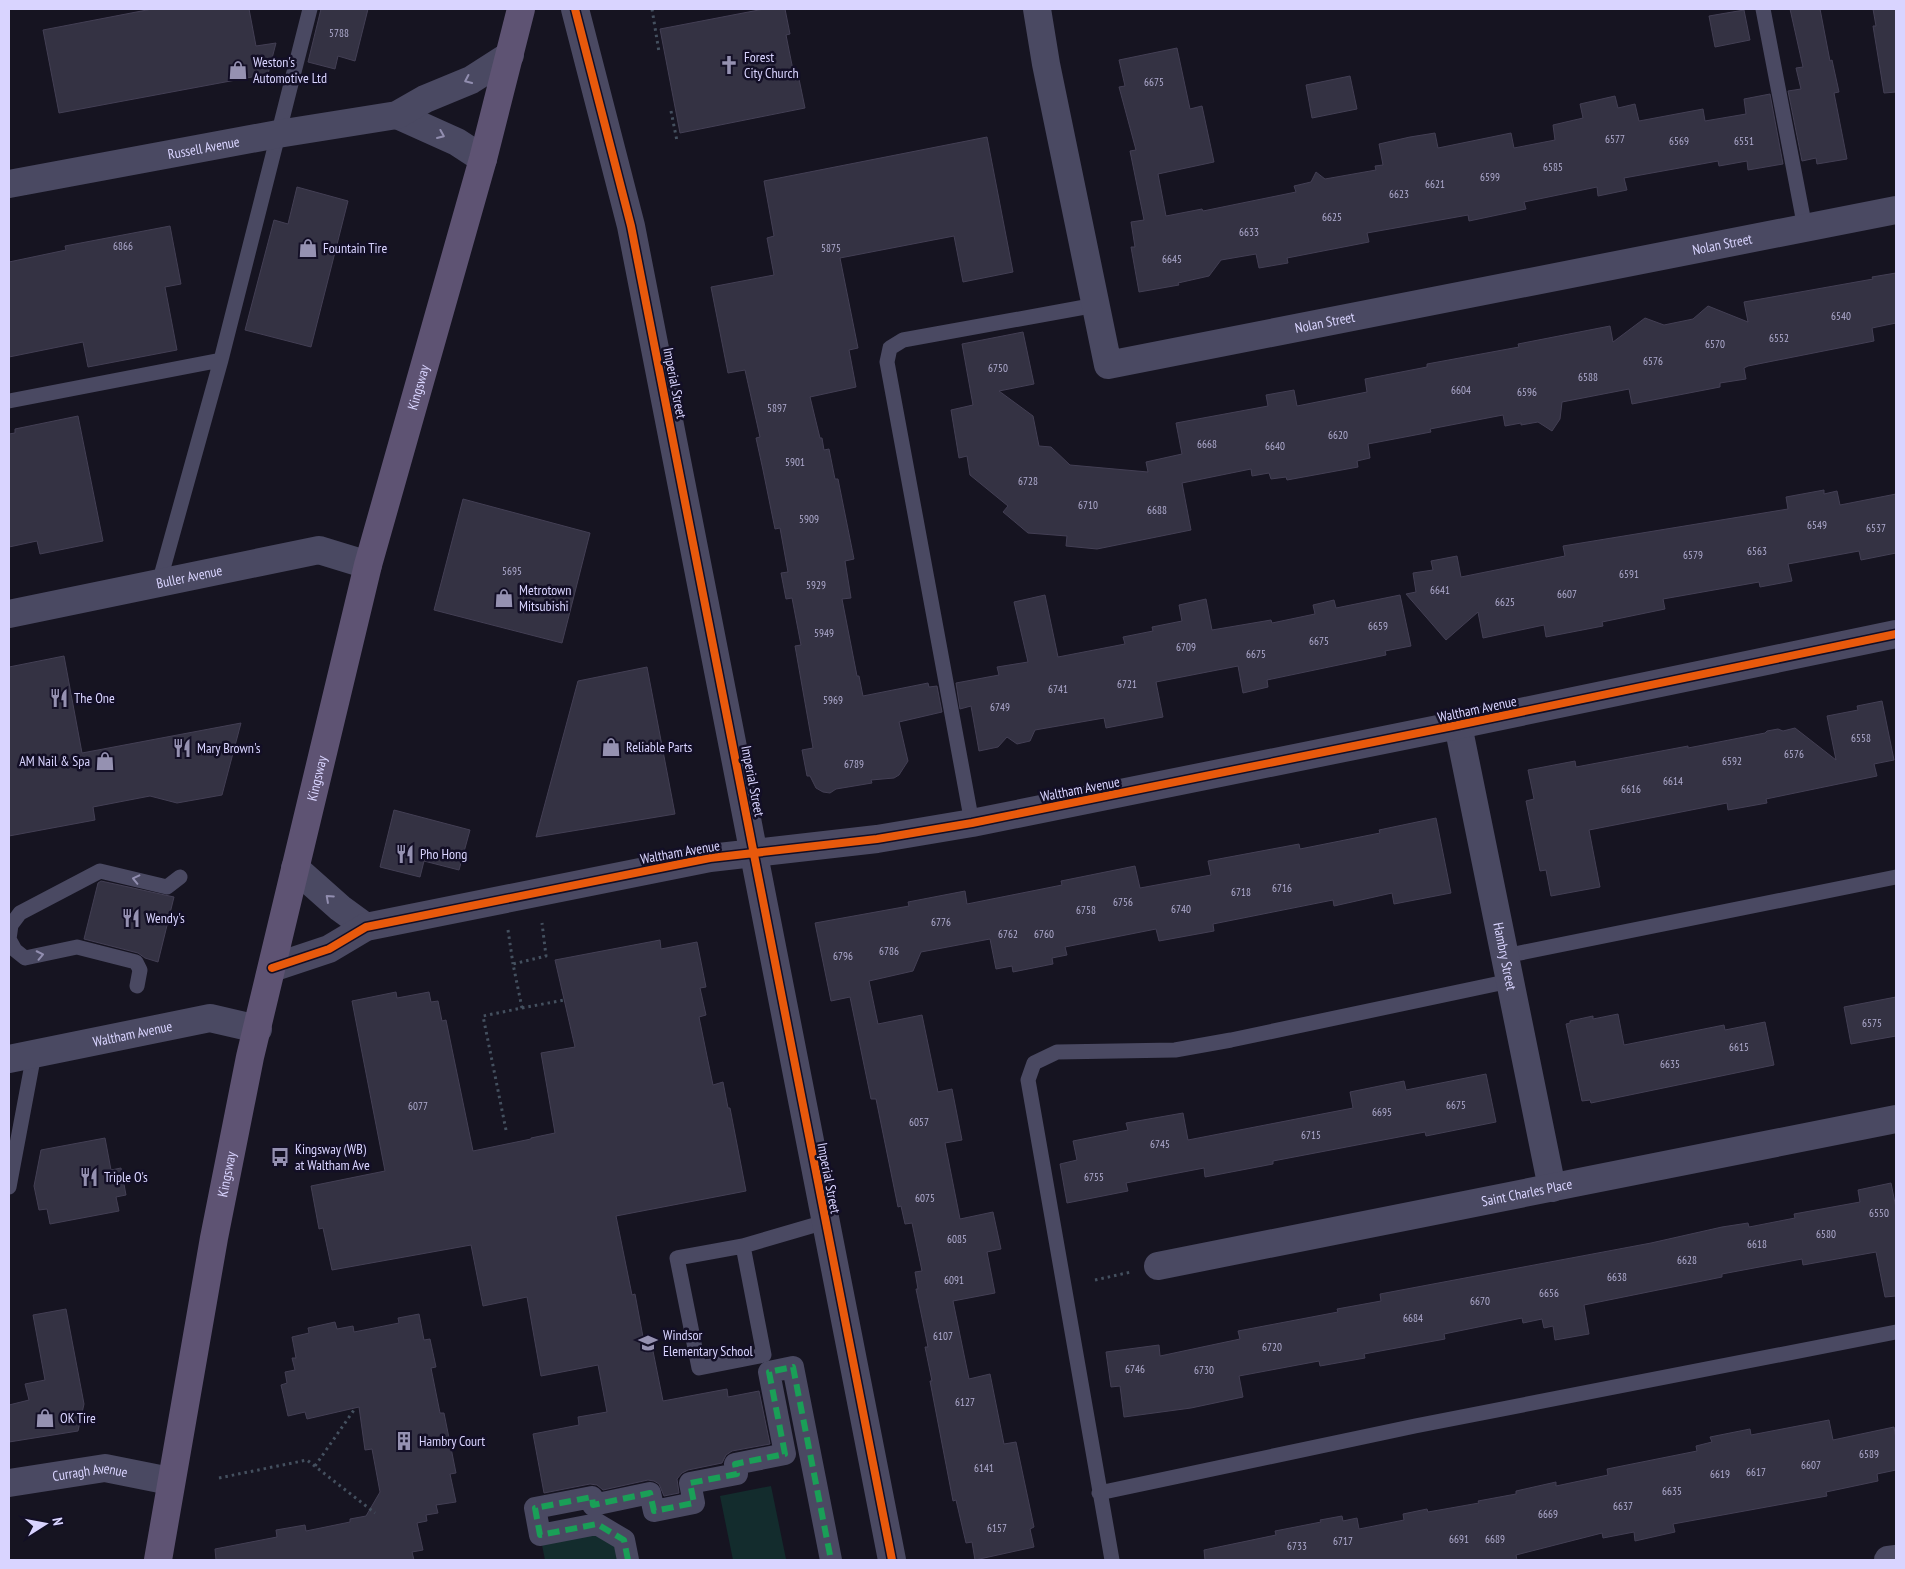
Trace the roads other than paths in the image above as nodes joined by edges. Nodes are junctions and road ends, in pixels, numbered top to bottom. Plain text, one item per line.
1 (310, 9) edge
2 (522, 9) edge
3 (575, 9) edge
4 (1037, 9) edge
5 (1762, 9) edge
6 (510, 55) junction
7 (397, 115) junction
8 (278, 134) junction
9 (483, 159) junction
10 (9, 184) edge
11 (1896, 210) edge
12 (1805, 228) junction
13 (1096, 305) junction
14 (220, 360) junction
15 (9, 401) edge
16 (368, 565) junction
17 (160, 583) junction
18 (9, 614) edge
19 (1896, 634) edge
20 (1458, 726) junction
21 (972, 824) junction
22 (754, 853) junction
23 (295, 868) junction
24 (180, 877) dead end
25 (1896, 877) edge
26 (366, 927) junction
27 (272, 968) junction
28 (1508, 969) junction
29 (137, 986) dead end
30 (258, 1029) junction
31 (21, 1057) edge
32 (1896, 1119) edge
33 (9, 1187) edge
34 (1552, 1188) junction
35 (825, 1222) junction
36 (743, 1246) junction
37 (1158, 1266) dead end
38 (1896, 1332) edge
39 (170, 1481) junction
40 (9, 1483) edge
41 (1099, 1493) junction
42 (1896, 1559) edge
43 (158, 1560) edge
44 (628, 1560) edge
45 (831, 1560) edge
46 (892, 1560) edge
47 (1112, 1560) edge
48 (1888, 1560) edge

1 - 8 lane
2 - 6 main road, Kingsway
3 - 22 street, Imperial Street
4 - 13 street, Nolan Street
5 - 12 lane
6 -> 7 street, Russell Avenue
6 - 9 main road, Kingsway
7 - 8 street, Russell Avenue
7 -> 9 street
8 - 10 street, Russell Avenue
8 - 14 lane
9 - 16 main road, Kingsway
11 - 12 street, Nolan Street
12 - 13 street, Nolan Street
13 - 21 lane
14 - 15 lane
14 - 17 lane
16 - 17 street, Buller Avenue
16 - 23 main road, Kingsway
17 - 18 street, Buller Avenue
19 - 20 street, Waltham Avenue
20 - 21 street, Waltham Avenue
20 - 28 street, Hambry Street
21 - 22 street, Waltham Avenue
22 - 26 street, Waltham Avenue
22 - 35 street, Imperial Street
26 -> 23 street
23 - 27 main road, Kingsway
24 -> 29 lane
25 - 28 lane
26 - 27 street, Waltham Avenue
27 - 30 main road, Kingsway
28 - 34 street, Hambry Street
28 - 41 lane
30 - 31 street, Waltham Avenue
30 - 39 main road, Kingsway
31 - 33 lane
32 - 34 street, Saint Charles Place
34 - 37 street, Saint Charles Place
35 - 36 lane
35 - 46 street, Imperial Street
36 - 36 lane
38 - 41 lane
39 - 40 street, Curragh Avenue
39 - 43 main road, Kingsway
41 - 47 lane
42 - 48 street
44 - 45 street

